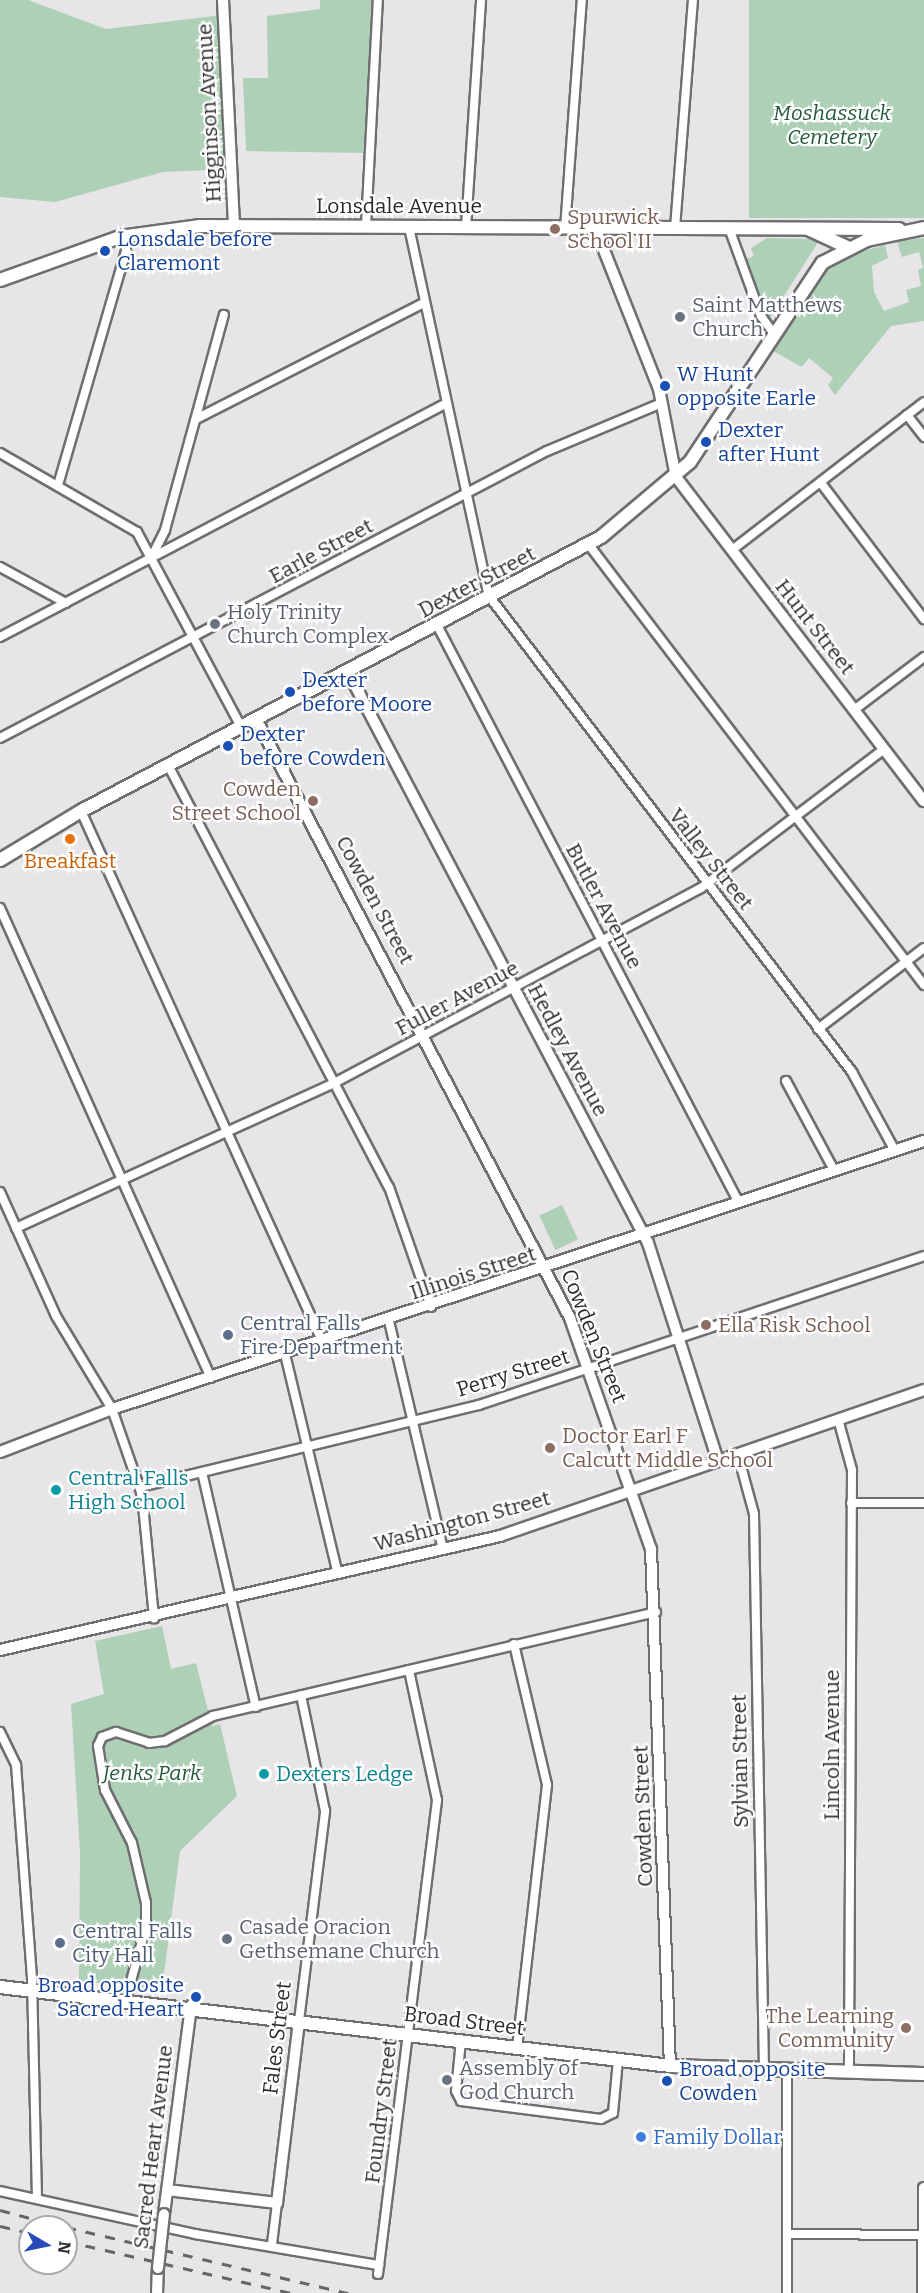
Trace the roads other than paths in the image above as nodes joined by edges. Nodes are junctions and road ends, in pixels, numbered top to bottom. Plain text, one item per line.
1 (222, 0) edge
2 (378, 0) edge
3 (481, 0) edge
4 (582, 0) edge
5 (693, 0) edge
6 (234, 225) junction
7 (366, 225) junction
8 (466, 226) junction
9 (410, 227) junction
10 (675, 228) junction
11 (729, 228) junction
12 (807, 228) junction
13 (924, 228) edge
14 (565, 229) junction
15 (596, 230) junction
16 (903, 230) junction
17 (125, 236) junction
18 (847, 247) junction
19 (0, 280) edge
20 (422, 304) junction
21 (224, 315) dead end
22 (774, 334) junction
23 (924, 402) edge
24 (662, 403) junction
25 (445, 404) junction
26 (906, 415) junction
27 (196, 419) junction
28 (924, 437) edge
29 (0, 453) edge
30 (676, 477) junction
31 (821, 483) junction
32 (58, 485) junction
33 (466, 494) junction
34 (589, 545) junction
35 (732, 550) junction
36 (152, 556) junction
37 (0, 567) edge
38 (489, 596) junction
39 (66, 603) junction
40 (924, 619) edge
41 (437, 625) junction
42 (0, 637) edge
43 (195, 637) junction
44 (924, 657) edge
45 (348, 672) junction
46 (854, 710) junction
47 (256, 719) junction
48 (241, 727) junction
49 (0, 738) edge
50 (885, 748) junction
51 (168, 765) junction
52 (924, 801) edge
53 (81, 811) junction
54 (796, 817) junction
55 (0, 860) edge
56 (708, 884) junction
57 (0, 908) edge
58 (602, 942) junction
59 (924, 948) edge
60 (906, 962) junction
61 (924, 985) edge
62 (513, 988) junction
63 (819, 1029) junction
64 (424, 1035) junction
65 (786, 1081) dead end
66 (336, 1082) junction
67 (230, 1134) junction
68 (924, 1140) edge
69 (895, 1151) junction
70 (834, 1170) junction
71 (123, 1182) junction
72 (0, 1192) edge
73 (739, 1203) junction
74 (16, 1228) junction
75 (644, 1236) junction
76 (924, 1256) edge
77 (545, 1269) junction
78 (431, 1307) junction
79 (389, 1321) junction
80 (679, 1338) junction
81 (323, 1343) junction
82 (285, 1354) junction
83 (590, 1368) junction
84 (211, 1378) junction
85 (924, 1390) edge
86 (112, 1409) junction
87 (838, 1419) junction
88 (413, 1421) junction
89 (308, 1447) junction
90 (0, 1452) edge
91 (738, 1455) junction
92 (718, 1461) junction
93 (202, 1472) junction
94 (140, 1487) junction
95 (631, 1490) junction
96 (850, 1503) junction
97 (924, 1503) edge
98 (443, 1550) junction
99 (338, 1574) junction
100 (233, 1599) junction
101 (656, 1612) junction
102 (154, 1619) junction
103 (514, 1644) junction
104 (0, 1650) edge
105 (409, 1670) junction
106 (300, 1695) junction
107 (256, 1707) junction
108 (0, 1732) edge
109 (0, 1987) edge
110 (33, 1990) junction
111 (126, 1999) junction
112 (191, 2006) junction
113 (299, 2021) junction
114 (408, 2034) junction
115 (461, 2040) junction
116 (517, 2047) junction
117 (618, 2060) junction
118 (670, 2066) junction
119 (764, 2070) junction
120 (787, 2070) junction
121 (849, 2073) junction
122 (924, 2074) edge
123 (924, 2188) edge
124 (167, 2190) junction
125 (0, 2191) edge
126 (37, 2198) junction
127 (277, 2203) junction
128 (788, 2234) junction
129 (924, 2235) edge
130 (272, 2244) junction
131 (157, 2293) edge
132 (787, 2293) edge
133 (923, 2293) edge

1 - 6 street, Higginson Avenue
2 - 7 street
3 - 8 street
4 - 14 street
5 - 10 street
6 - 7 main road, Lonsdale Avenue
6 - 17 main road, Lonsdale Avenue
7 - 9 main road, Lonsdale Avenue
8 - 9 main road, Lonsdale Avenue
8 - 14 main road, Lonsdale Avenue
9 - 20 street
10 - 11 main road, Lonsdale Avenue
10 - 15 main road, Lonsdale Avenue
11 - 12 main road, Lonsdale Avenue
11 - 22 street
12 - 16 main road, Lonsdale Avenue
12 - 18 main road, Lonsdale Avenue
13 - 16 main road, Lonsdale Avenue
14 - 15 main road, Lonsdale Avenue
15 - 24 street
16 - 18 main road, Lonsdale Avenue
17 - 19 main road, Lonsdale Avenue
17 - 32 street
18 - 22 main road, Dexter Street
20 - 25 street
20 - 27 street
21 - 27 street
22 - 30 main road, Dexter Street
23 - 26 street
24 - 30 street
24 - 33 street, Earle Street
25 - 33 street
25 - 36 street
26 - 28 street
26 - 31 street
27 - 36 street
29 - 32 street
30 - 34 main road, Dexter Street
30 - 35 street, Hunt Street
31 - 35 street
31 - 40 street
32 - 36 street
33 - 38 street
33 - 43 street, Earle Street
34 - 38 main road, Dexter Street
34 - 54 street
35 - 46 street, Hunt Street
36 - 39 street
36 - 43 street
37 - 39 street
38 - 41 main road, Dexter Street
38 - 56 street, Valley Street
39 - 42 street
41 - 45 main road, Dexter Street
41 - 58 street, Butler Avenue
43 - 48 street
43 - 49 street, Earle Street
44 - 46 street
45 - 47 main road, Dexter Street
45 - 62 street, Hedley Avenue
46 - 50 street, Hunt Street
47 - 48 main road, Dexter Street
47 - 64 street, Cowden Street
48 - 51 main road, Dexter Street
50 - 52 street, Hunt Street
50 - 54 street, Fuller Avenue
51 - 53 main road, Dexter Street
51 - 66 street
53 - 55 main road, Dexter Street
53 - 67 street
54 - 56 street, Fuller Avenue
54 - 60 street
56 - 58 street, Fuller Avenue
56 - 63 street, Valley Street
57 - 71 street
58 - 62 street, Fuller Avenue
58 - 73 street, Butler Avenue
59 - 60 street
60 - 61 street
60 - 63 street
62 - 64 street, Fuller Avenue
62 - 75 street, Hedley Avenue
63 - 69 street, Valley Street
64 - 66 street, Fuller Avenue
64 - 77 street, Cowden Street
65 - 70 street
66 - 67 street, Fuller Avenue
66 - 78 street
67 - 71 street, Fuller Avenue
67 - 81 street
68 - 69 street, Illinois Street
69 - 70 street, Illinois Street
70 - 73 street, Illinois Street
71 - 74 street, Fuller Avenue
71 - 84 street
72 - 74 street
73 - 75 street, Illinois Street
74 - 86 street
75 - 77 street, Illinois Street
75 - 80 street, Hedley Avenue
76 - 80 street, Perry Street
77 - 78 street, Illinois Street
77 - 83 street, Cowden Street
78 - 79 street, Illinois Street
79 - 81 street, Illinois Street
79 - 88 street
80 - 83 street, Perry Street
80 - 92 street, Hedley Avenue
81 - 82 street, Illinois Street
82 - 84 street, Illinois Street
82 - 89 street
83 - 88 street, Perry Street
83 - 95 street, Cowden Street
84 - 86 street, Illinois Street
85 - 87 street, Washington Street
86 - 90 street, Illinois Street
86 - 94 street
87 - 91 street, Washington Street
87 - 96 street, Lincoln Avenue
88 - 89 street, Perry Street
88 - 98 street
89 - 93 street, Perry Street
89 - 99 street
91 - 92 street, Washington Street
91 - 119 street, Sylvian Street
92 - 95 street, Washington Street
93 - 94 street, Perry Street
93 - 100 street
94 - 102 street
95 - 98 street, Washington Street
95 - 101 street, Cowden Street
96 - 97 street
96 - 121 street, Lincoln Avenue
98 - 99 street, Washington Street
99 - 100 street, Washington Street
100 - 102 street, Washington Street
100 - 107 street
101 - 103 street
101 - 118 street, Cowden Street
102 - 104 street, Washington Street
103 - 105 street
103 - 116 street
105 - 106 street
105 - 114 street, Foundry Street
106 - 107 street
106 - 113 street, Fales Street
107 - 111 street
108 - 110 street
109 - 110 main road, Broad Street
110 - 111 main road, Broad Street
110 - 126 street
111 - 112 main road, Broad Street
112 - 113 main road, Broad Street
112 - 124 street, Sacred Heart Avenue
113 - 114 main road, Broad Street
113 - 127 street, Fales Street
114 - 115 main road, Broad Street
114 - 130 street, Foundry Street
115 - 116 main road, Broad Street
115 - 117 street
116 - 117 main road, Broad Street
117 - 118 main road, Broad Street
118 - 119 main road, Broad Street
119 - 120 main road, Broad Street
120 - 121 main road, Broad Street
120 - 128 street
121 - 122 main road, Broad Street
123 - 129 street
124 - 127 street
124 - 131 street, Sacred Heart Avenue, bridge
125 - 126 street
126 - 130 street
127 - 130 street, Fales Street
128 - 129 street
128 - 132 street
129 - 133 street

